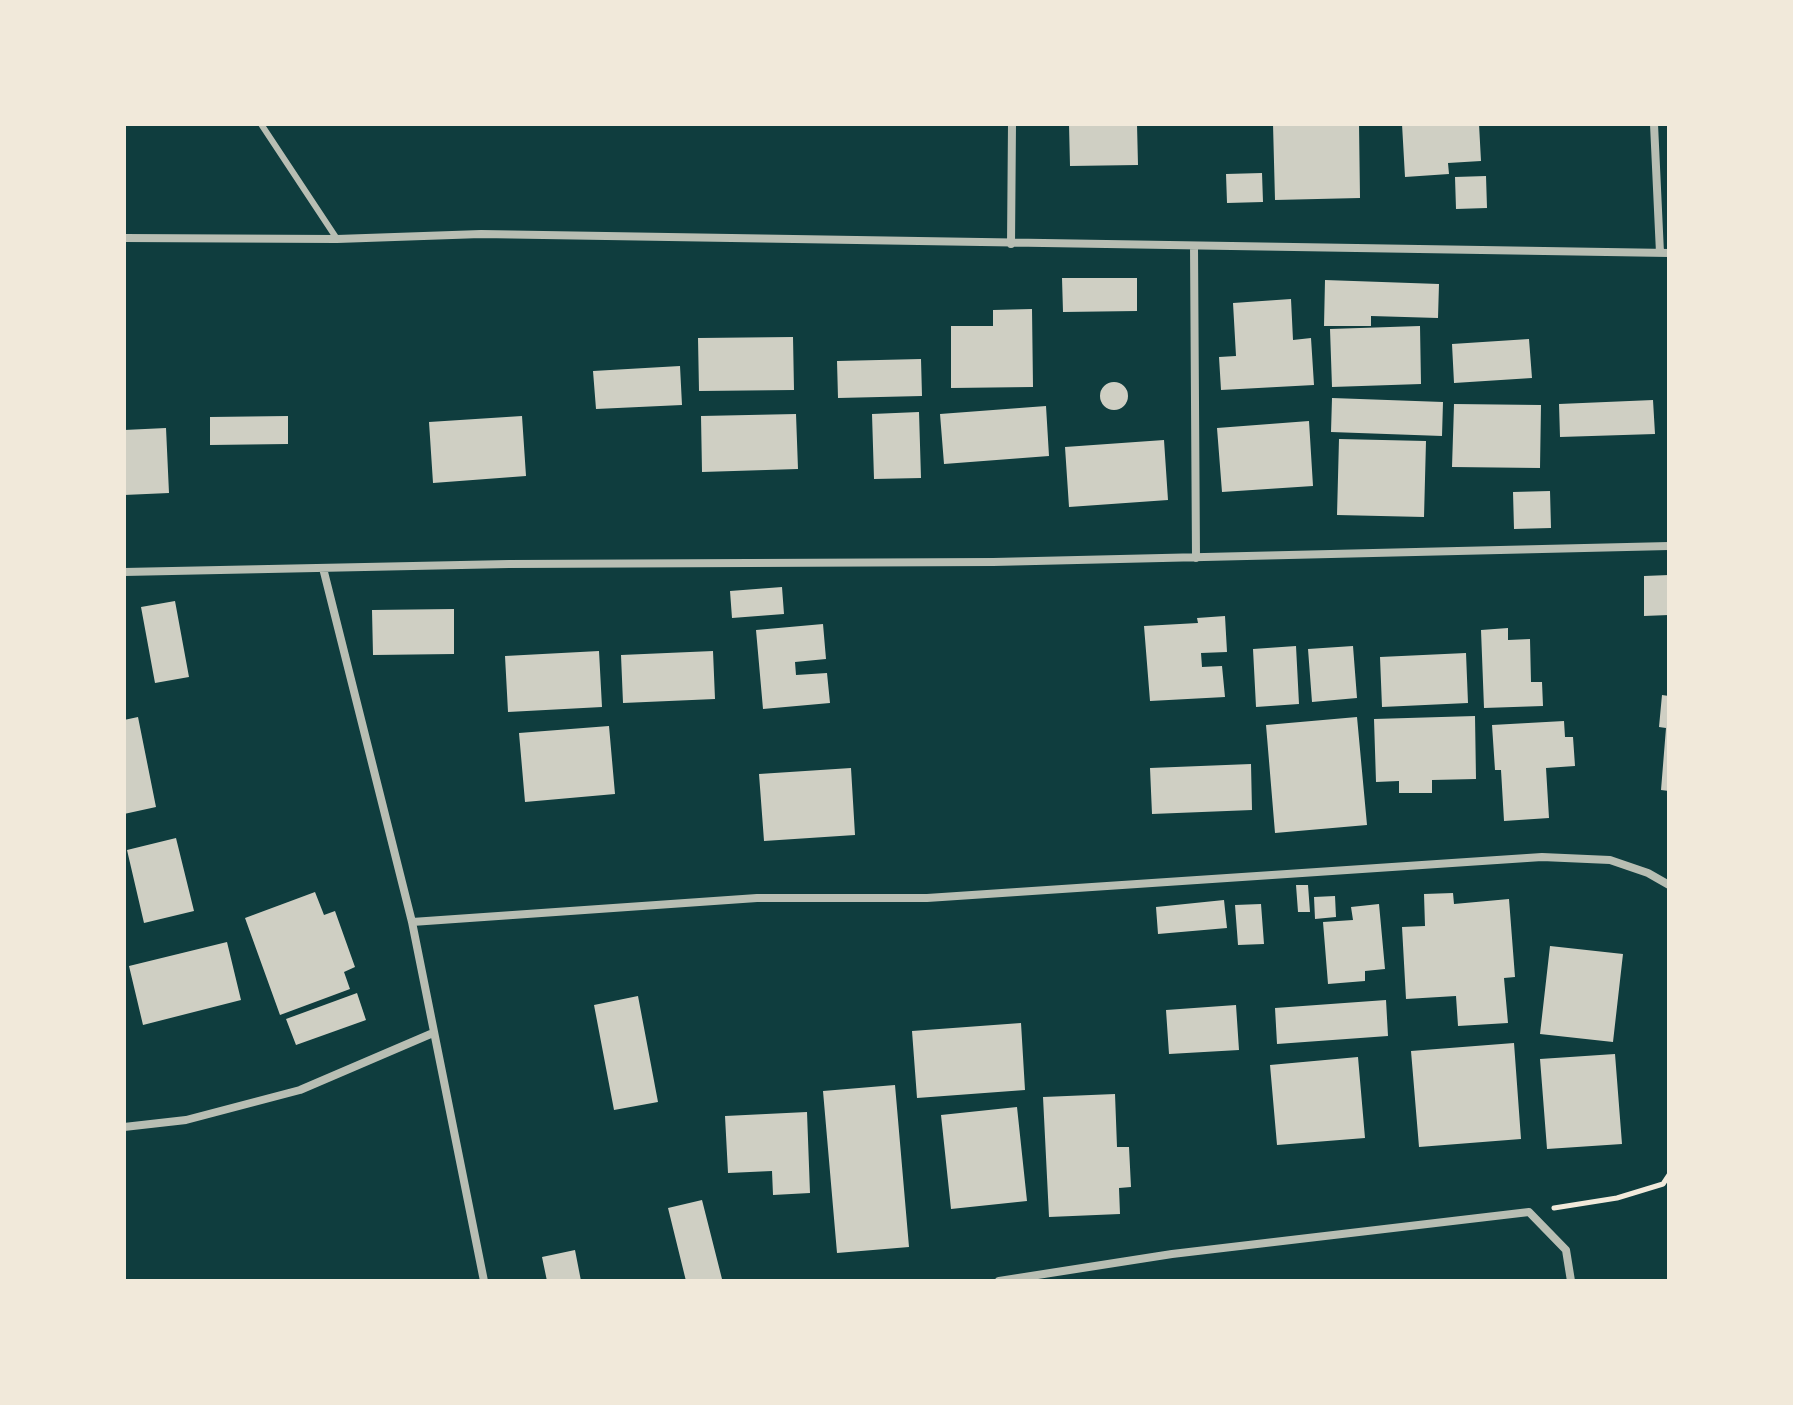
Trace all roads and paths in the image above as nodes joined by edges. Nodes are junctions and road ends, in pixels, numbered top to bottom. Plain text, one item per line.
1 (261, 124) edge
2 (1012, 124) edge
3 (1654, 124) edge
4 (124, 238) edge
5 (337, 239) junction
6 (1011, 244) junction
7 (1194, 246) junction
8 (1665, 253) edge
9 (1669, 546) edge
10 (1196, 558) junction
11 (323, 568) junction
12 (124, 572) edge
13 (1669, 885) edge
14 (412, 922) junction
15 (433, 1033) junction
16 (124, 1127) edge
17 (1669, 1175) edge
18 (1529, 1212) junction
19 (484, 1281) edge
20 (999, 1281) edge
21 (1571, 1281) edge

1 - 5 lane
2 - 6 street
3 - 8 street
4 - 5 street
5 - 6 street
6 - 7 street
7 - 8 street
7 - 10 street
9 - 10 street
10 - 11 street
11 - 12 street
11 - 14 street
13 - 14 street
14 - 15 street
15 - 16 street
15 - 19 street
17 - 18 path
18 - 20 street
18 - 21 street

